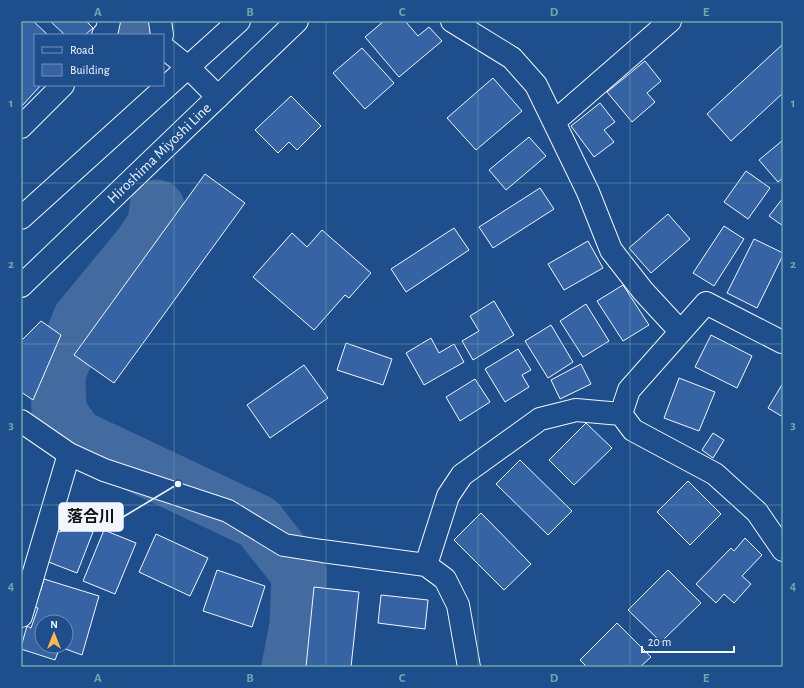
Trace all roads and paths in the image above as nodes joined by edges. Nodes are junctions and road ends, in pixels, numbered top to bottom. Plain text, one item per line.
1 (108, 21) edge
2 (160, 21) edge
3 (239, 21) edge
4 (297, 21) edge
5 (452, 21) edge
6 (670, 21) edge
7 (105, 34) edge
8 (162, 34) edge
9 (164, 48) edge
10 (188, 68) junction
11 (62, 86) edge
12 (218, 97) junction
13 (554, 122) junction
14 (21, 127) edge
15 (21, 218) edge
16 (21, 286) edge
17 (680, 331) junction
18 (783, 341) edge
19 (621, 414) junction
20 (21, 421) edge
21 (69, 454) junction
22 (783, 550) edge
23 (426, 564) junction
24 (21, 616) edge
25 (469, 667) edge

1 - 7 street
2 - 8 street
3 - 10 street
4 - 12 street, Hiroshima Miyoshi Line
5 - 13 street
6 - 13 street
9 - 10 street
10 - 12 street
10 - 15 street
11 - 14 street
12 - 16 street, Hiroshima Miyoshi Line
13 - 17 street
17 - 18 street
17 - 19 street
19 - 22 street
19 - 23 street
20 - 21 street
21 - 23 street
21 - 24 street
23 - 25 street

